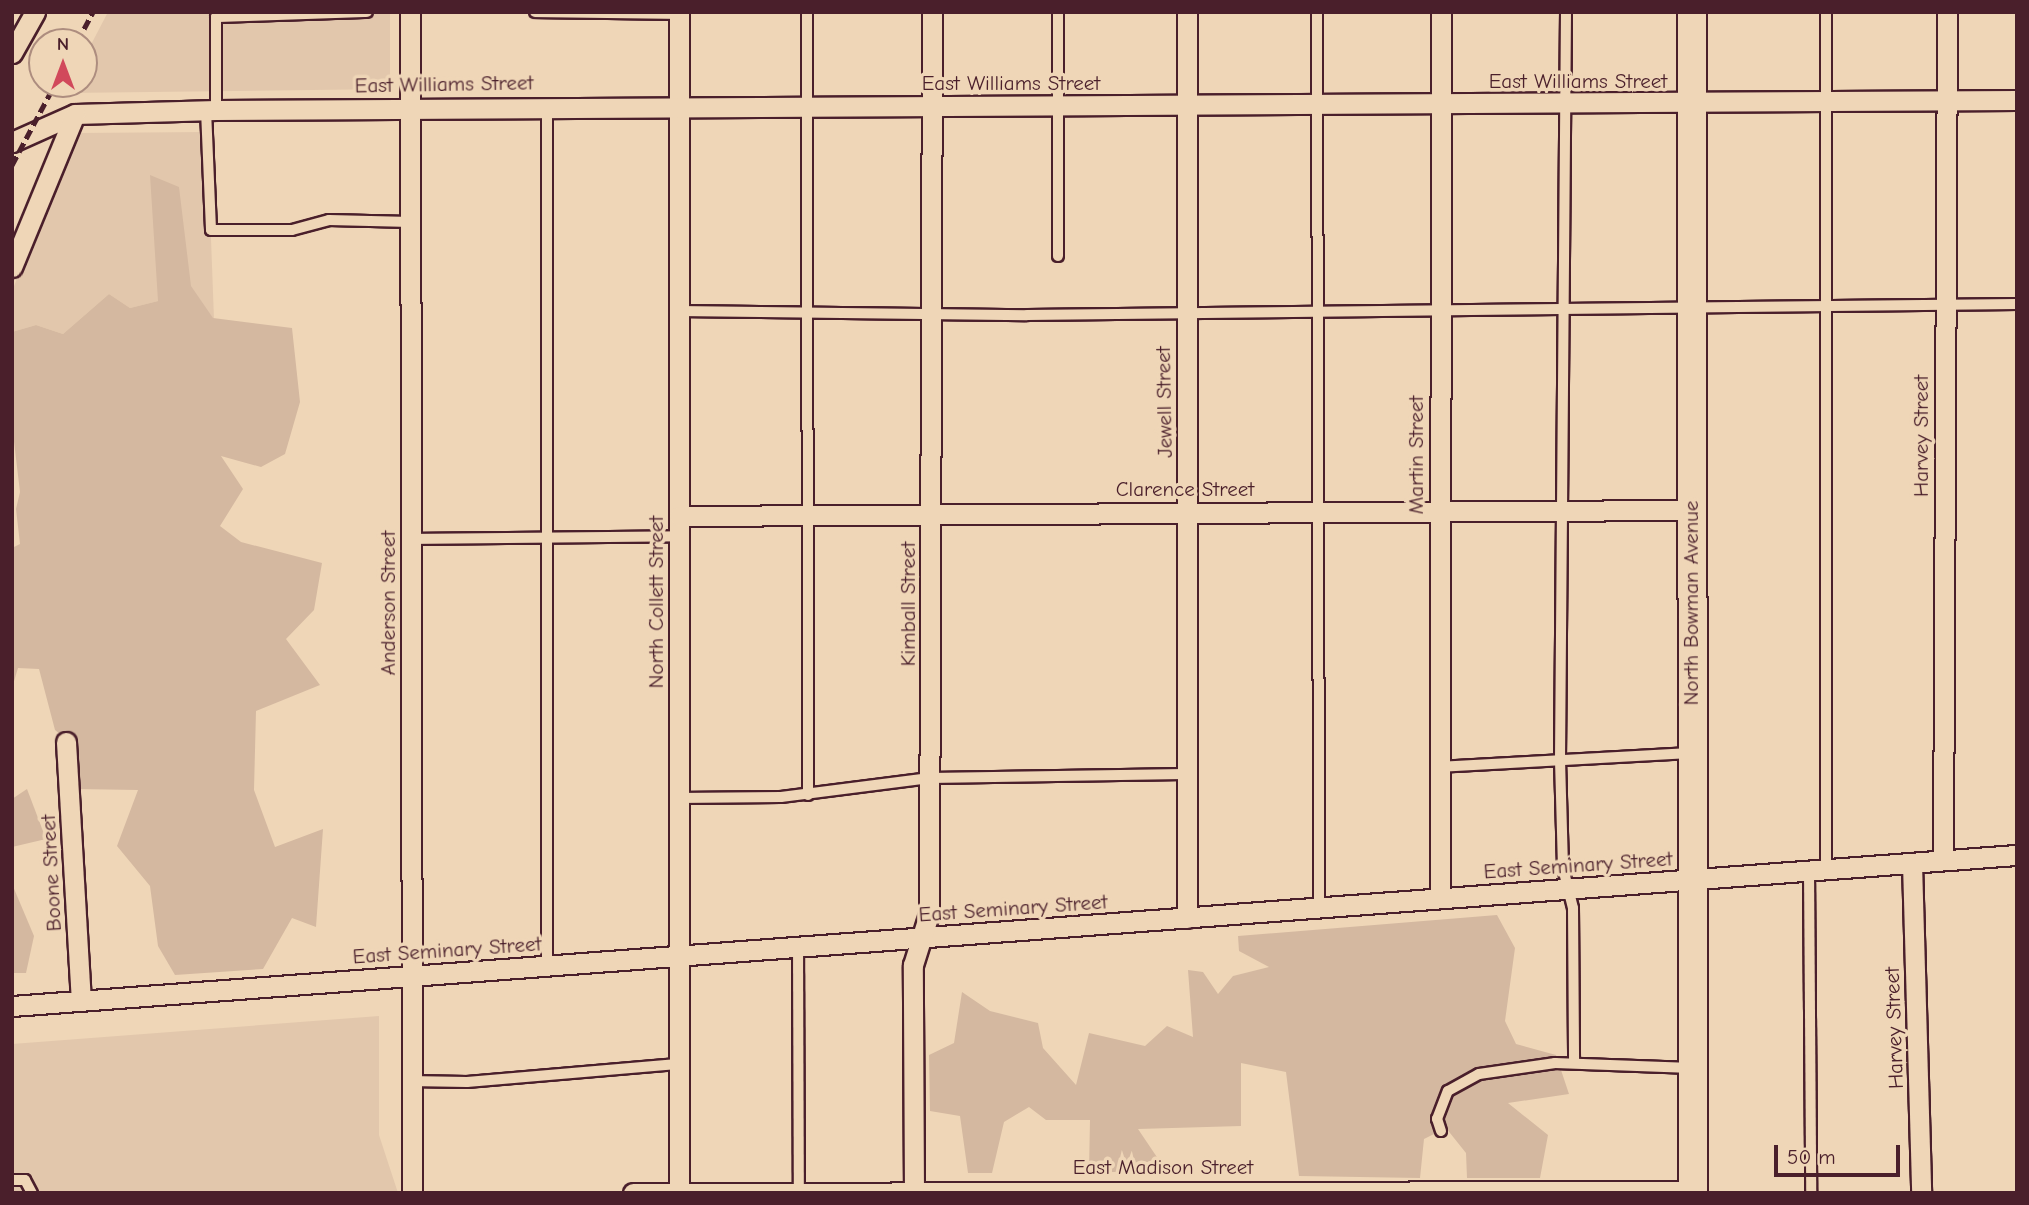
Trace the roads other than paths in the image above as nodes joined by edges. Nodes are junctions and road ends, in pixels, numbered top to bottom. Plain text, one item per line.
1 (35, 12) edge
2 (367, 12) edge
3 (410, 12) edge
4 (535, 12) edge
5 (807, 12) edge
6 (932, 12) edge
7 (1059, 12) edge
8 (1187, 12) edge
9 (1318, 12) edge
10 (1441, 12) edge
11 (1566, 12) edge
12 (1692, 12) edge
13 (1826, 12) edge
14 (1947, 12) edge
15 (678, 13) edge
16 (273, 14) edge
17 (12, 53) edge
18 (1947, 100) junction
19 (2017, 100) edge
20 (1826, 102) junction
21 (1188, 104) junction
22 (1566, 104) junction
23 (1693, 104) junction
24 (547, 105) junction
25 (1317, 105) junction
26 (1440, 105) junction
27 (1059, 106) junction
28 (932, 107) junction
29 (411, 108) junction
30 (678, 108) junction
31 (808, 108) junction
32 (211, 110) junction
33 (75, 114) junction
34 (12, 142) edge
35 (411, 222) junction
36 (1058, 256) dead end
37 (12, 267) edge
38 (2017, 304) edge
39 (1944, 305) junction
40 (1826, 306) junction
41 (1693, 307) junction
42 (1563, 308) junction
43 (1321, 309) junction
44 (1439, 309) junction
45 (931, 310) junction
46 (1185, 310) junction
47 (678, 311) junction
48 (807, 315) junction
49 (1564, 510) junction
50 (1691, 510) junction
51 (1316, 511) junction
52 (1439, 511) junction
53 (1188, 512) junction
54 (931, 514) junction
55 (679, 516) junction
56 (806, 516) junction
57 (679, 536) junction
58 (545, 538) junction
59 (411, 539) junction
60 (66, 742) dead end
61 (1691, 752) junction
62 (1560, 760) junction
63 (1438, 767) junction
64 (1188, 774) junction
65 (930, 778) junction
66 (808, 795) junction
67 (678, 798) junction
68 (2017, 855) edge
69 (1943, 860) junction
70 (1912, 863) junction
71 (1817, 869) junction
72 (1690, 879) junction
73 (1570, 888) junction
74 (1440, 898) junction
75 (1319, 908) junction
76 (1187, 918) junction
77 (922, 937) junction
78 (799, 946) junction
79 (677, 956) junction
80 (547, 965) junction
81 (411, 976) junction
82 (81, 1001) junction
83 (12, 1006) edge
84 (677, 1063) junction
85 (1574, 1063) junction
86 (1693, 1068) junction
87 (409, 1081) junction
88 (1441, 1130) dead end
89 (12, 1180) edge
90 (799, 1191) edge
91 (914, 1191) edge
92 (679, 1192) edge
93 (1550, 1192) edge
94 (1693, 1192) edge
95 (32, 1193) edge
96 (412, 1193) edge
97 (633, 1193) edge
98 (1811, 1193) edge
99 (1921, 1193) edge

1 - 17 street
2 - 16 lane
3 - 29 street, Anderson Street
4 - 15 lane
5 - 31 lane
6 - 28 street, Kimball Street
7 - 27 lane
8 - 21 street, Jewell Street
9 - 25 lane
10 - 26 street, Martin Street
11 - 22 lane
12 - 23 street, North Bowman Avenue
13 - 20 lane
14 - 18 street, Harvey Street
15 - 30 street, North Collett Street
16 - 32 lane
18 - 19 street, East Williams Street
18 - 20 street, East Williams Street
18 - 39 street, Harvey Street
20 - 23 street, East Williams Street
20 - 40 lane
21 - 25 street, East Williams Street
21 - 27 street, East Williams Street
21 - 46 street, Jewell Street
22 - 23 street, East Williams Street
22 - 26 street, East Williams Street
22 - 42 lane
23 - 41 street, North Bowman Avenue
24 - 29 street, East Williams Street
24 - 30 street, East Williams Street
24 - 58 lane
25 - 26 street, East Williams Street
25 - 43 lane
26 - 44 street, Martin Street
27 - 28 street, East Williams Street
27 - 36 lane
28 - 31 street, East Williams Street
28 - 45 street, Kimball Street
29 - 32 street, East Williams Street
29 - 35 street, Anderson Street
30 - 31 street, East Williams Street
30 - 47 street, North Collett Street
31 - 48 lane
32 - 33 street, East Williams Street
32 - 35 lane
33 - 34 street, East Williams Street
33 - 37 street
35 - 59 street, Anderson Street
38 - 39 lane
39 - 40 lane
39 - 69 street, Harvey Street
40 - 41 lane
40 - 71 lane
41 - 42 lane
41 - 50 street, North Bowman Avenue
42 - 44 lane
42 - 49 lane
43 - 44 lane
43 - 46 lane
43 - 51 lane
44 - 52 street, Martin Street
45 - 46 lane
45 - 48 lane
45 - 54 street, Kimball Street
46 - 53 street, Jewell Street
47 - 48 lane
47 - 55 street, North Collett Street
48 - 56 lane
49 - 50 street, Clarence Street
49 - 52 street, Clarence Street
49 - 62 lane
50 - 61 street, North Bowman Avenue
51 - 52 street, Clarence Street
51 - 53 street, Clarence Street
51 - 75 lane
52 - 63 street, Martin Street
53 - 54 street, Clarence Street
53 - 64 street, Jewell Street
54 - 56 street, Clarence Street
54 - 65 street, Kimball Street
55 - 56 street, Clarence Street
55 - 57 street, North Collett Street
56 - 66 lane
57 - 58 lane
57 - 67 street, North Collett Street
58 - 59 lane
58 - 80 lane
59 - 81 street, Anderson Street
60 - 82 street, Boone Street
61 - 62 lane
61 - 72 street, North Bowman Avenue
62 - 63 lane
62 - 73 lane
63 - 74 street, Martin Street
64 - 65 lane
64 - 76 street, Jewell Street
65 - 66 lane
65 - 77 street, Kimball Street
66 - 67 lane
67 - 79 street, North Collett Street
68 - 69 street, East Seminary Street
69 - 70 street, East Seminary Street
70 - 71 street, East Seminary Street
70 - 99 street, Harvey Street
71 - 72 street, East Seminary Street
71 - 98 lane
72 - 73 street, East Seminary Street
72 - 86 street, North Bowman Avenue
73 - 74 street, East Seminary Street
73 - 85 lane
74 - 75 street, East Seminary Street
75 - 76 street, East Seminary Street
76 - 77 street, East Seminary Street
77 - 78 street, East Seminary Street
77 - 91 street, Kimball Street
78 - 79 street, East Seminary Street
78 - 90 lane
79 - 80 street, East Seminary Street
79 - 84 street, North Collett Street
80 - 81 street, East Seminary Street
81 - 82 street, East Seminary Street
81 - 87 street, Anderson Street
82 - 83 street, East Seminary Street
84 - 87 lane
84 - 92 street, North Collett Street
85 - 86 lane
85 - 88 lane
86 - 94 street, North Bowman Avenue
87 - 96 street, Anderson Street
89 - 95 lane
90 - 91 street, East Madison Street
90 - 92 street, East Madison Street
91 - 93 street, East Madison Street
92 - 97 street, East Madison Street
93 - 94 street, East Madison Street

